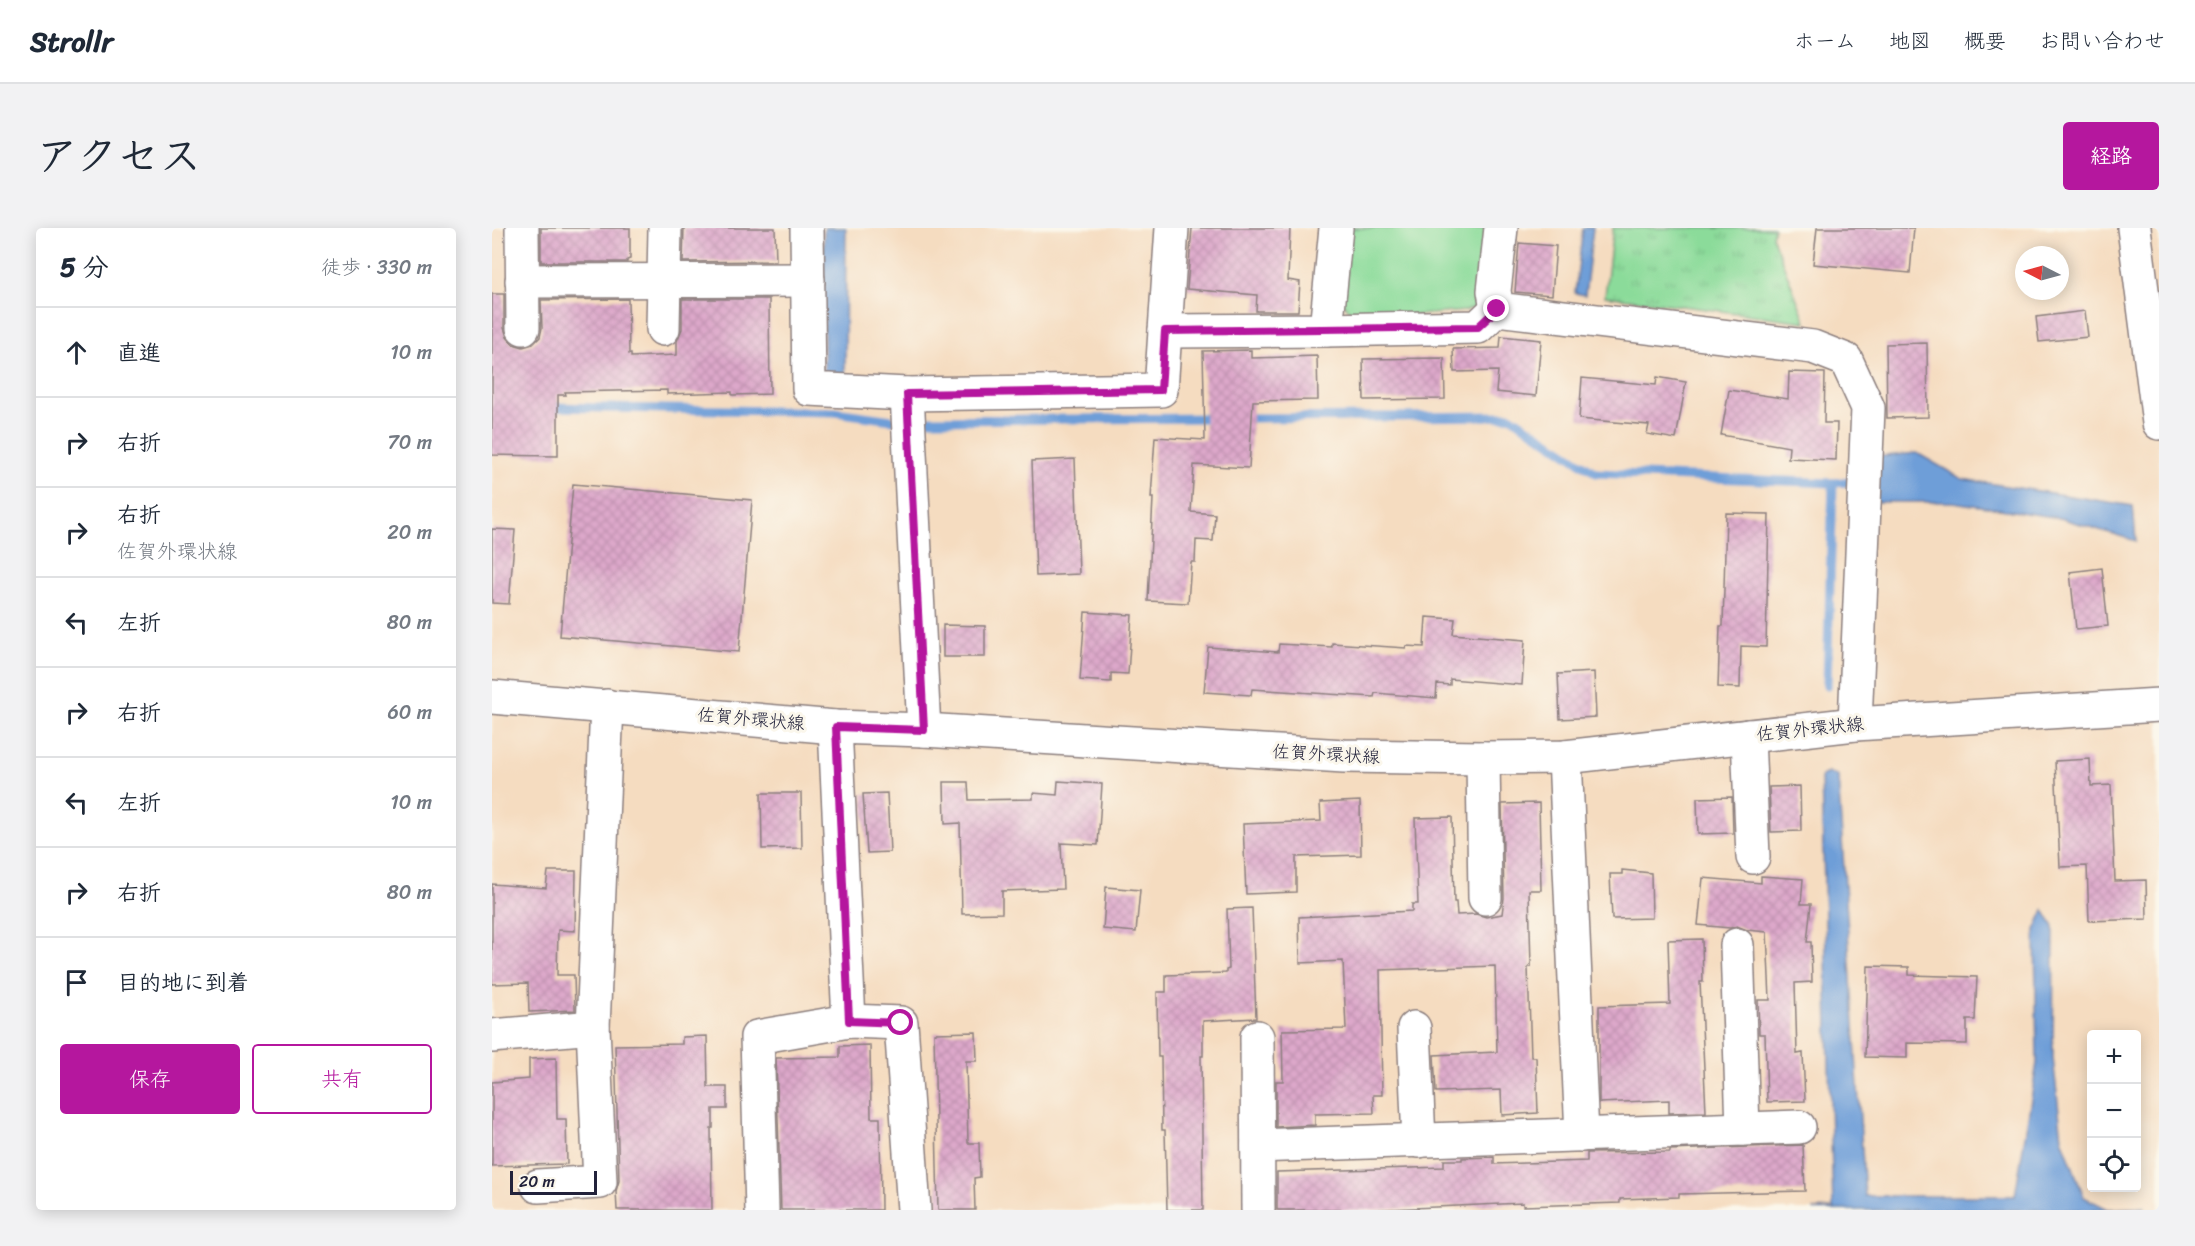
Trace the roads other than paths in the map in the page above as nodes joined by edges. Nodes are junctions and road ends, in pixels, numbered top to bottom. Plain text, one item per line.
1 (522, 228) edge
2 (665, 228) edge
3 (807, 228) edge
4 (1172, 228) edge
5 (1336, 228) edge
6 (1501, 228) edge
7 (2134, 228) edge
8 (808, 280) junction
9 (522, 281) junction
10 (664, 281) junction
11 (1497, 309) junction
12 (523, 328) dead end
13 (663, 329) dead end
14 (1326, 330) junction
15 (1165, 331) junction
16 (907, 394) junction
17 (2159, 423) edge
18 (492, 697) edge
19 (2159, 705) edge
20 (607, 706) junction
21 (1855, 724) junction
22 (836, 727) junction
23 (924, 730) junction
24 (1748, 736) junction
25 (1564, 757) junction
26 (1483, 758) junction
27 (1753, 857) dead end
28 (1485, 898) dead end
29 (1737, 945) dead end
30 (849, 1021) junction
31 (593, 1027) junction
32 (1414, 1028) dead end
33 (492, 1036) edge
34 (1257, 1037) dead end
35 (1799, 1127) dead end
36 (1743, 1129) junction
37 (1582, 1135) junction
38 (1419, 1141) junction
39 (1258, 1146) junction
40 (538, 1186) dead end
41 (762, 1210) edge
42 (914, 1210) edge
43 (1258, 1210) edge

1 - 9 street
2 - 10 street
3 - 8 street
4 - 15 street
5 - 14 street
6 - 11 street
7 - 17 street
8 - 10 street
8 - 16 street
9 - 10 street
9 - 12 street
10 - 13 street
11 - 14 street
11 - 21 street
14 - 15 street
15 - 16 street
16 - 23 street
18 - 20 street, 佐賀外環状線
19 - 21 street, 佐賀外環状線
20 - 22 street, 佐賀外環状線
20 - 31 street
21 - 24 street, 佐賀外環状線
22 - 23 street, 佐賀外環状線
22 - 30 street
23 - 26 street, 佐賀外環状線
24 - 25 street, 佐賀外環状線
24 - 27 street
25 - 26 street, 佐賀外環状線
25 - 37 street
26 - 28 street
29 - 36 street
30 - 41 street
30 - 42 street
31 - 33 street
31 - 40 street
32 - 38 street
34 - 39 street
35 - 36 street
36 - 37 street
37 - 38 street
38 - 39 street
39 - 43 street

